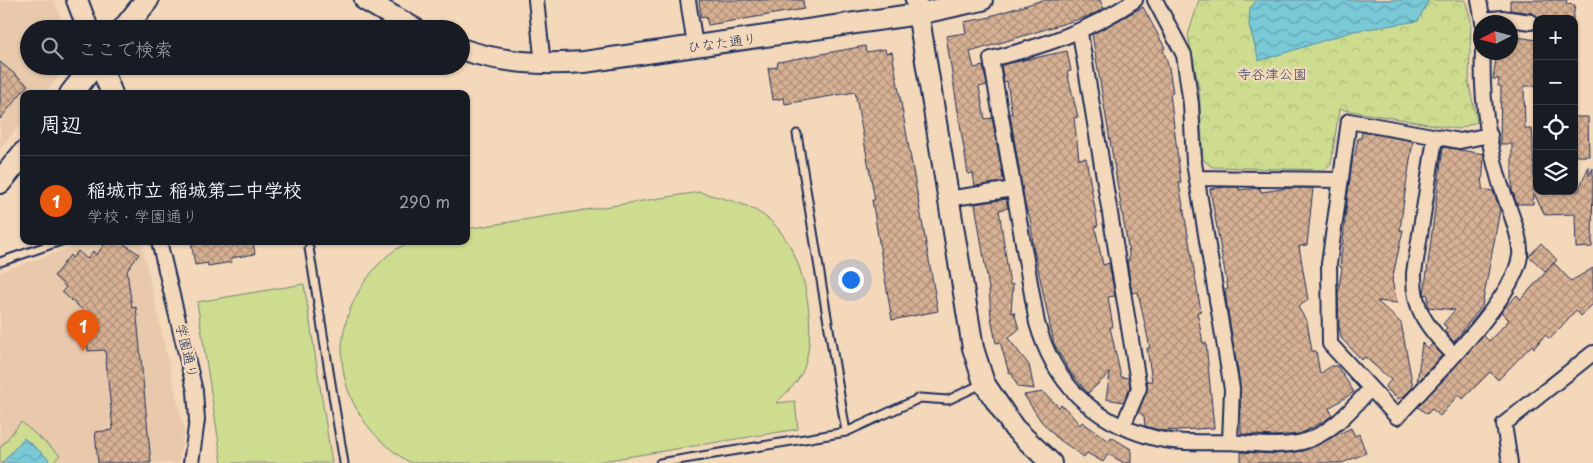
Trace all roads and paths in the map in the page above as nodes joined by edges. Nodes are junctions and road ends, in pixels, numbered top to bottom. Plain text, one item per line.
1 (77, 0) edge
2 (365, 0) edge
3 (536, 0) edge
4 (688, 0) edge
5 (982, 0) edge
6 (1135, 0) edge
7 (1155, 0) edge
8 (1479, 0) edge
9 (146, 2) edge
10 (917, 7) edge
11 (1482, 15) edge
12 (85, 20) edge
13 (131, 20) edge
14 (399, 20) edge
15 (1518, 20) edge
16 (1532, 22) dead end
17 (1080, 32) junction
18 (695, 46) junction
19 (470, 52) edge
20 (1482, 60) edge
21 (543, 65) junction
22 (86, 75) edge
23 (105, 75) edge
24 (74, 90) edge
25 (110, 90) edge
26 (797, 134) dead end
27 (1490, 135) junction
28 (1435, 138) junction
29 (20, 158) edge
30 (1197, 178) junction
31 (1340, 180) junction
32 (0, 182) edge
33 (1014, 189) junction
34 (947, 199) junction
35 (49, 245) edge
36 (160, 245) edge
37 (309, 248) dead end
38 (0, 262) edge
39 (1593, 353) edge
40 (1453, 354) junction
41 (984, 383) junction
42 (1370, 389) junction
43 (1123, 426) junction
44 (846, 432) junction
45 (1230, 442) junction
46 (192, 463) edge
47 (344, 463) edge
48 (660, 463) edge
49 (1051, 463) edge
50 (1510, 463) edge

1 - 12 street
2 - 14 street
3 - 21 street
4 - 18 street
5 - 10 street, ひなた通り
6 - 17 street
7 - 30 street
8 - 11 street
9 - 13 main road
10 - 18 street, ひなた通り
10 - 34 street
15 - 16 street
17 - 33 street
17 - 43 street
18 - 21 street, ひなた通り
19 - 21 street, ひなた通り
20 - 27 street
22 - 24 main road
23 - 25 street
26 - 44 lane
27 - 28 street
27 - 40 street
28 - 31 street
28 - 40 street
29 - 32 main road
30 - 31 street
30 - 45 street
31 - 42 street
33 - 34 street
33 - 43 street
34 - 41 street
35 - 38 lane
36 - 46 street, 学園通り
37 - 47 lane
39 - 50 street
40 - 42 street
41 - 44 lane
41 - 49 street
42 - 45 street
43 - 45 street
44 - 48 lane

